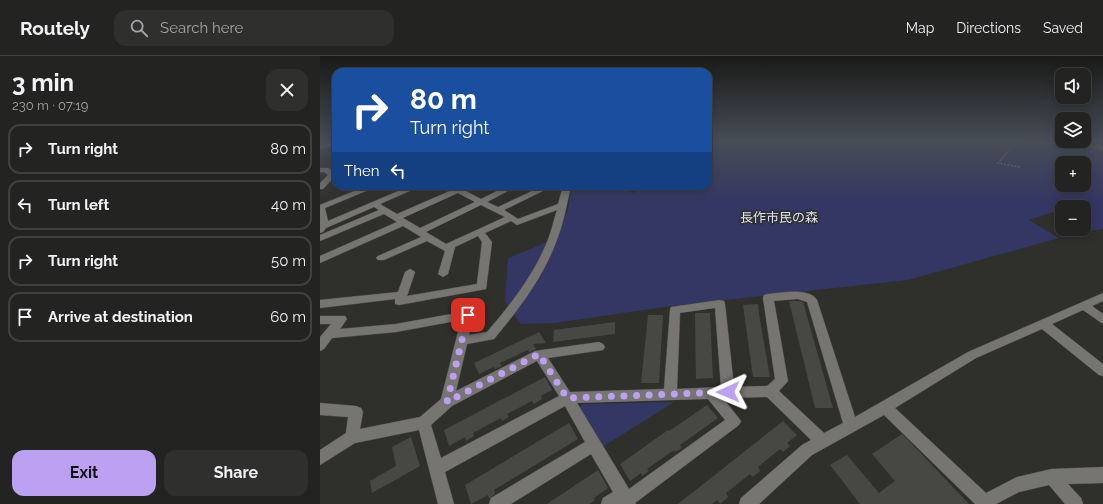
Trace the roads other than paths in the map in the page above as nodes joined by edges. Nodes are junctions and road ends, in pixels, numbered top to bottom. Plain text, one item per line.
1 (323, 170) edge
2 (320, 187) edge
3 (364, 190) edge
4 (407, 190) edge
5 (458, 190) joint
6 (505, 190) edge
7 (540, 190) edge
8 (566, 190) edge
9 (481, 202) junction
10 (374, 204) junction
11 (562, 205) junction
12 (321, 207) edge
13 (498, 210) junction
14 (384, 211) junction
15 (512, 217) junction
16 (400, 220) junction
17 (321, 227) edge
18 (419, 232) junction
19 (479, 232) junction
20 (428, 237) junction
21 (320, 238) edge
22 (451, 245) junction
23 (381, 258) dead end
24 (320, 260) edge
25 (410, 272) dead end
26 (443, 274) dead end
27 (402, 294) junction
28 (1103, 297) edge
29 (320, 304) edge
30 (1083, 306) junction
31 (320, 320) edge
32 (1103, 320) edge
33 (1043, 323) junction
34 (329, 334) junction
35 (463, 340) junction
36 (320, 346) edge
37 (599, 347) dead end
38 (539, 354) junction
39 (1103, 371) edge
40 (770, 391) junction
41 (710, 392) junction
42 (728, 392) junction
43 (670, 394) junction
44 (567, 398) junction
45 (447, 402) junction
46 (885, 407) junction
47 (320, 409) edge
48 (424, 422) junction
49 (851, 427) junction
50 (352, 437) junction
51 (824, 442) junction
52 (594, 444) junction
53 (320, 458) edge
54 (436, 469) junction
55 (1103, 475) edge
56 (1052, 477) junction
57 (626, 499) edge
58 (985, 503) edge
59 (446, 504) edge
60 (497, 504) edge
61 (609, 504) edge
62 (747, 504) edge
63 (1075, 504) edge

1 - 2 street
3 - 12 street
4 - 10 street
5 - 9 street
5 - 16 street
6 - 9 street
7 - 13 street
8 - 11 street
9 - 13 street
9 - 18 street
10 - 14 street
10 - 17 street
11 - 15 street
11 - 35 street
12 - 17 street
13 - 15 street
14 - 16 street
14 - 21 street
15 - 19 street
16 - 18 street
16 - 24 street
18 - 20 street
19 - 22 street
19 - 27 street
20 - 22 street
20 - 23 street
22 - 26 street
25 - 27 street
27 - 29 street
28 - 30 street
30 - 32 street
30 - 33 street
31 - 34 street
33 - 39 street
33 - 46 street
34 - 35 street
34 - 36 street
35 - 45 street
37 - 38 street
38 - 44 street
38 - 45 street
40 - 42 street
40 - 49 street
40 - 51 street
41 - 42 street
41 - 43 street
41 - 57 street
42 - 43 street
43 - 44 street
44 - 52 street
44 - 54 street
45 - 48 street
46 - 49 street
46 - 58 street
47 - 50 street
48 - 50 street
48 - 54 street
49 - 51 street
50 - 53 street
51 - 62 street
52 - 57 street
52 - 60 street
54 - 59 street
55 - 56 street
56 - 58 street
56 - 63 street
57 - 61 street

